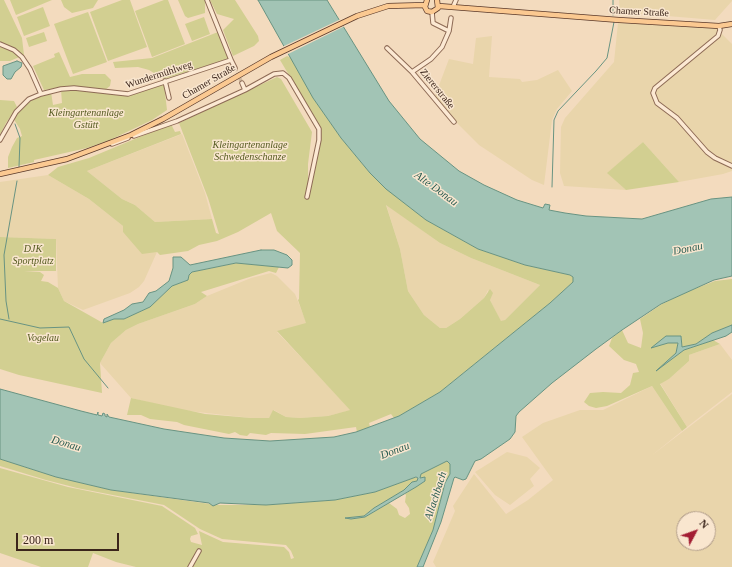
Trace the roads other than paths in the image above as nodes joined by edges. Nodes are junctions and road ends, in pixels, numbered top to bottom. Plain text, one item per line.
1 (207, 0) edge
2 (437, 0) edge
3 (456, 0) edge
4 (426, 2) edge
5 (440, 6) junction
6 (453, 7) junction
7 (432, 12) junction
8 (451, 18) dead end
9 (732, 24) edge
10 (718, 26) junction
11 (449, 31) junction
12 (0, 44) edge
13 (387, 48) dead end
14 (232, 60) junction
15 (235, 68) tunnel mouth
16 (412, 72) junction
17 (165, 81) junction
18 (242, 83) tunnel mouth
19 (245, 90) junction
20 (40, 94) junction
21 (169, 98) dead end
22 (454, 122) dead end
23 (0, 140) edge
24 (111, 144) junction
25 (732, 166) edge
26 (0, 174) edge
27 (307, 197) dead end
28 (200, 551) dead end
29 (190, 567) edge

1 - 14 street
2 - 5 main road
3 - 6 street
4 - 7 main road, Chamer Straße
4 - 24 main road, Chamer Straße
5 - 6 main road, Chamer Straße
5 - 7 main road
6 - 10 main road, Chamer Straße
7 - 11 street
8 - 11 street, Ziererstraße
9 - 10 main road, Chamer Straße
10 - 25 street
11 - 16 street, Ziererstraße
12 - 20 street
13 - 16 street
14 - 15 street
14 - 17 street, Wundermühlweg
16 - 22 street, Ziererstraße
17 - 20 street, Wundermühlweg
17 - 21 street
18 - 19 street
19 - 24 street
19 - 27 street
20 - 23 street, Wundermühlweg
24 - 26 main road, Chamer Straße
28 - 29 street

